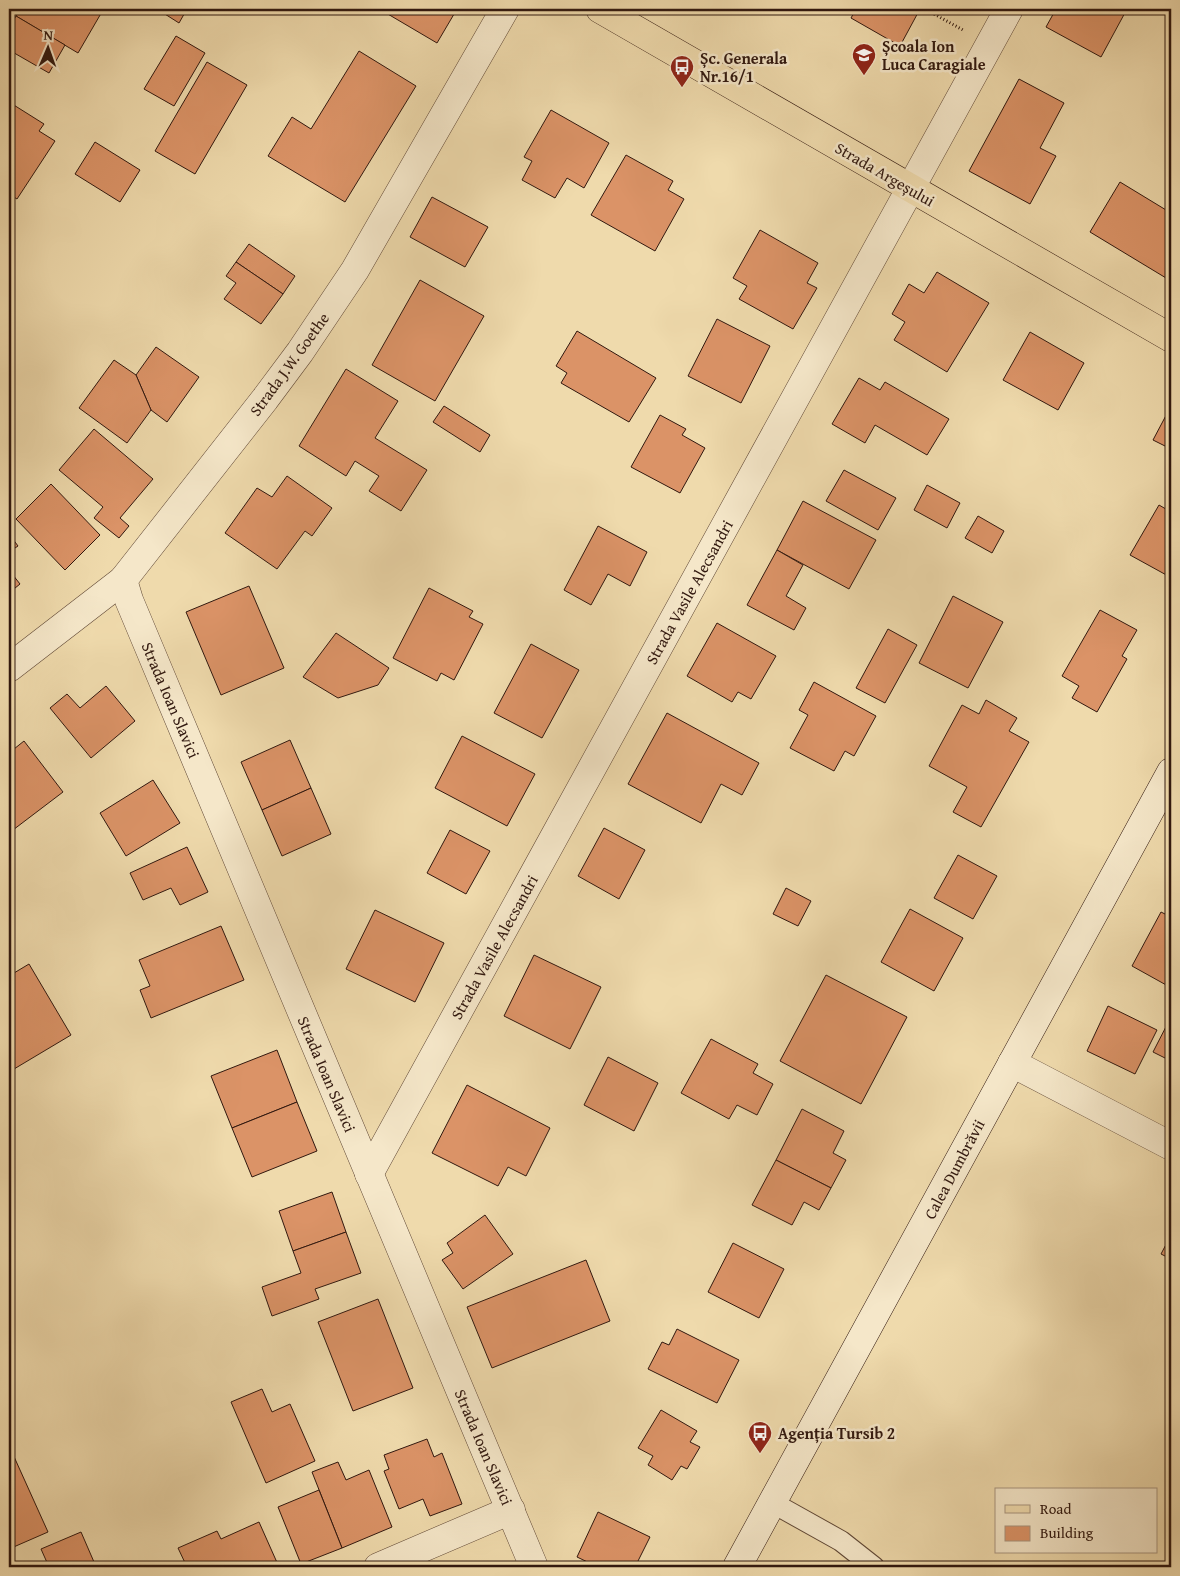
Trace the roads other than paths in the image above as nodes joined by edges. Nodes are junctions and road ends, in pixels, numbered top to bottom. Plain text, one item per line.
1 (505, 9) edge
2 (600, 9) edge
3 (1009, 9) edge
4 (910, 188) junction
5 (1171, 338) edge
6 (123, 580) junction
7 (9, 668) edge
8 (1171, 772) edge
9 (1012, 1064) junction
10 (1171, 1146) edge
11 (369, 1174) junction
12 (773, 1503) junction
13 (511, 1510) junction
14 (378, 1567) edge
15 (534, 1567) edge
16 (737, 1567) edge
17 (874, 1567) edge

1 - 6 street, Strada J.W. Goethe
2 - 4 main road, Strada Argeșului
3 - 4 street, Strada Vasile Alecsandri
4 - 5 main road, Strada Argeșului
4 - 11 street, Strada Vasile Alecsandri
6 - 7 street, Strada J.W. Goethe
6 - 11 street, Strada Ioan Slavici
8 - 9 street, Calea Dumbrăvii
9 - 10 street
9 - 12 street, Calea Dumbrăvii
11 - 13 street, Strada Ioan Slavici
12 - 16 street, Calea Dumbrăvii
12 - 17 lane
13 - 14 street
13 - 15 street, Strada Ioan Slavici

